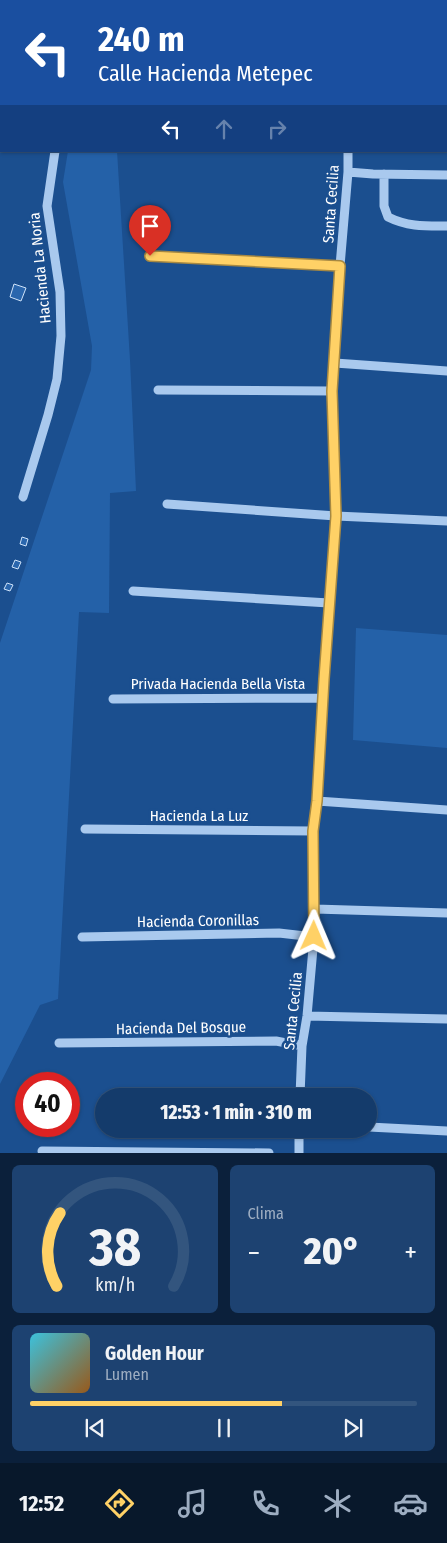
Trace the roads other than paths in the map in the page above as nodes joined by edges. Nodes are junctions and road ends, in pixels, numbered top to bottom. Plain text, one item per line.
1 (55, 152) edge
2 (348, 152) edge
3 (348, 172) junction
4 (384, 174) junction
5 (447, 175) edge
6 (447, 226) edge
7 (150, 256) dead end
8 (340, 266) junction
9 (335, 363) junction
10 (447, 371) edge
11 (158, 390) dead end
12 (332, 391) junction
13 (22, 497) dead end
14 (167, 504) dead end
15 (336, 516) junction
16 (447, 521) edge
17 (133, 591) dead end
18 (329, 604) junction
19 (322, 698) junction
20 (113, 699) dead end
21 (317, 801) junction
22 (447, 810) edge
23 (85, 829) dead end
24 (313, 831) junction
25 (315, 909) junction
26 (447, 913) edge
27 (314, 936) junction
28 (82, 938) dead end
29 (307, 1016) junction
30 (447, 1019) edge
31 (60, 1043) dead end
32 (302, 1046) junction
33 (300, 1088) edge
34 (377, 1127) edge
35 (447, 1131) edge
36 (299, 1138) edge
37 (42, 1151) dead end
38 (269, 1153) edge
39 (299, 1153) edge

1 - 13 street, Hacienda La Noria
2 - 3 street, Santa Cecilia
3 - 4 street
3 - 8 street, Santa Cecilia
4 - 5 street
4 - 6 street
7 - 8 street
8 - 9 street, Santa Cecilia
9 - 10 street
9 - 12 street, Santa Cecilia
11 - 12 street
12 - 15 street, Santa Cecilia
14 - 15 street
15 - 16 street
15 - 18 street, Santa Cecilia
17 - 18 street
18 - 19 street, Santa Cecilia
19 - 20 street, Privada Hacienda Bella Vista
19 - 21 street, Santa Cecilia
21 - 22 street
21 - 24 street, Santa Cecilia
23 - 24 street, Hacienda La Luz
24 - 25 street, Santa Cecilia
25 - 26 street
25 - 27 street, Santa Cecilia
27 - 28 street, Hacienda Coronillas
27 - 29 street, Santa Cecilia
29 - 30 street
29 - 32 street, Santa Cecilia
31 - 32 street, Hacienda Del Bosque
32 - 33 street, Santa Cecilia
34 - 35 street
36 - 39 street
37 - 38 street

